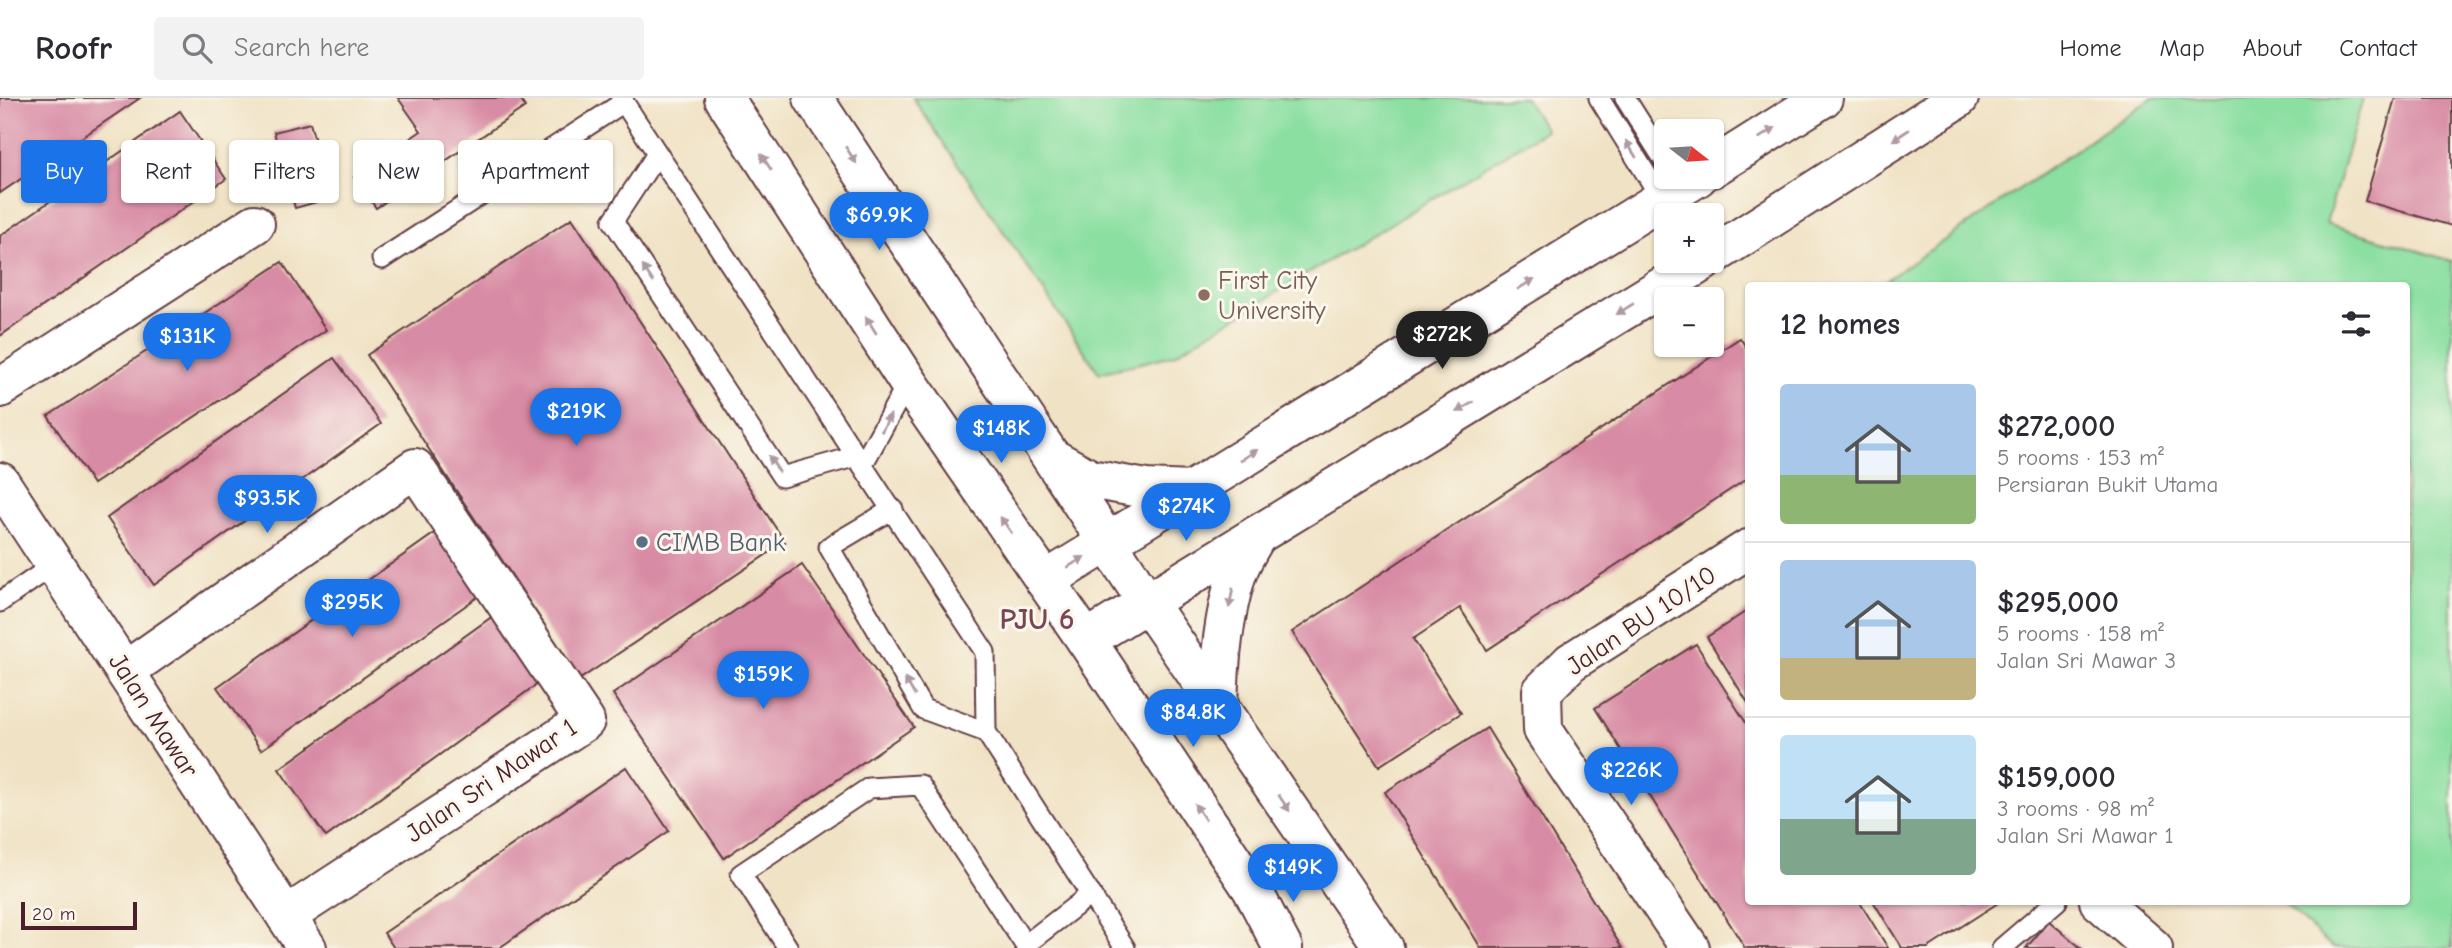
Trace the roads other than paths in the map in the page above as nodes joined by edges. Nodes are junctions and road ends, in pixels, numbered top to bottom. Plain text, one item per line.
1 (724, 98) edge
2 (813, 98) edge
3 (1599, 98) edge
4 (1625, 98) edge
5 (1824, 98) edge
6 (1959, 98) edge
7 (622, 100) edge
8 (1654, 143) edge
9 (657, 154) junction
10 (1654, 156) edge
11 (1724, 158) edge
12 (1673, 189) edge
13 (255, 224) dead end
14 (1724, 248) edge
15 (382, 259) dead end
16 (1683, 273) edge
17 (908, 382) junction
18 (0, 388) edge
19 (1050, 457) junction
20 (860, 460) junction
21 (0, 482) edge
22 (1191, 491) junction
23 (892, 509) junction
24 (1256, 535) junction
25 (1108, 543) junction
26 (1745, 551) edge
27 (54, 565) junction
28 (1045, 581) junction
29 (0, 602) edge
30 (1147, 602) junction
31 (1086, 640) junction
32 (125, 671) junction
33 (1218, 706) junction
34 (986, 732) junction
35 (1091, 894) junction
36 (2051, 905) edge
37 (2104, 905) edge
38 (286, 916) junction
39 (1026, 946) edge
40 (307, 948) edge
41 (788, 948) edge
42 (1125, 948) edge
43 (1283, 948) edge
44 (1384, 948) edge
45 (1690, 948) edge
46 (2002, 948) edge
47 (2153, 948) edge

17 -> 1 street
2 -> 19 street
10 -> 3 lane
4 - 8 lane
11 -> 5 street
6 -> 14 street
7 - 9 lane
7 - 15 lane
9 - 20 lane
20 -> 9 lane
22 -> 12 street
13 - 18 street
16 -> 24 street
20 -> 17 lane
28 -> 17 street
19 - 22 street
19 - 25 street
20 - 23 lane
21 - 27 street, Jalan Mawar
22 - 25 street
23 - 34 lane
34 -> 23 lane
24 - 30 street
24 -> 33 street
28 -> 25 street
25 - 30 street
26 - 45 street, Jalan BU 10/10
27 - 29 lane
27 - 32 street, Jalan Mawar
28 - 31 street
30 - 31 street
30 - 33 street
43 -> 31 street
32 - 38 street, Jalan Mawar
32 - 38 street, Jalan Sri Mawar 1
33 -> 44 street
34 - 35 lane
35 - 39 lane
35 - 42 lane
36 - 46 lane
37 - 47 street
38 - 40 street, Jalan Mawar
39 - 41 lane

